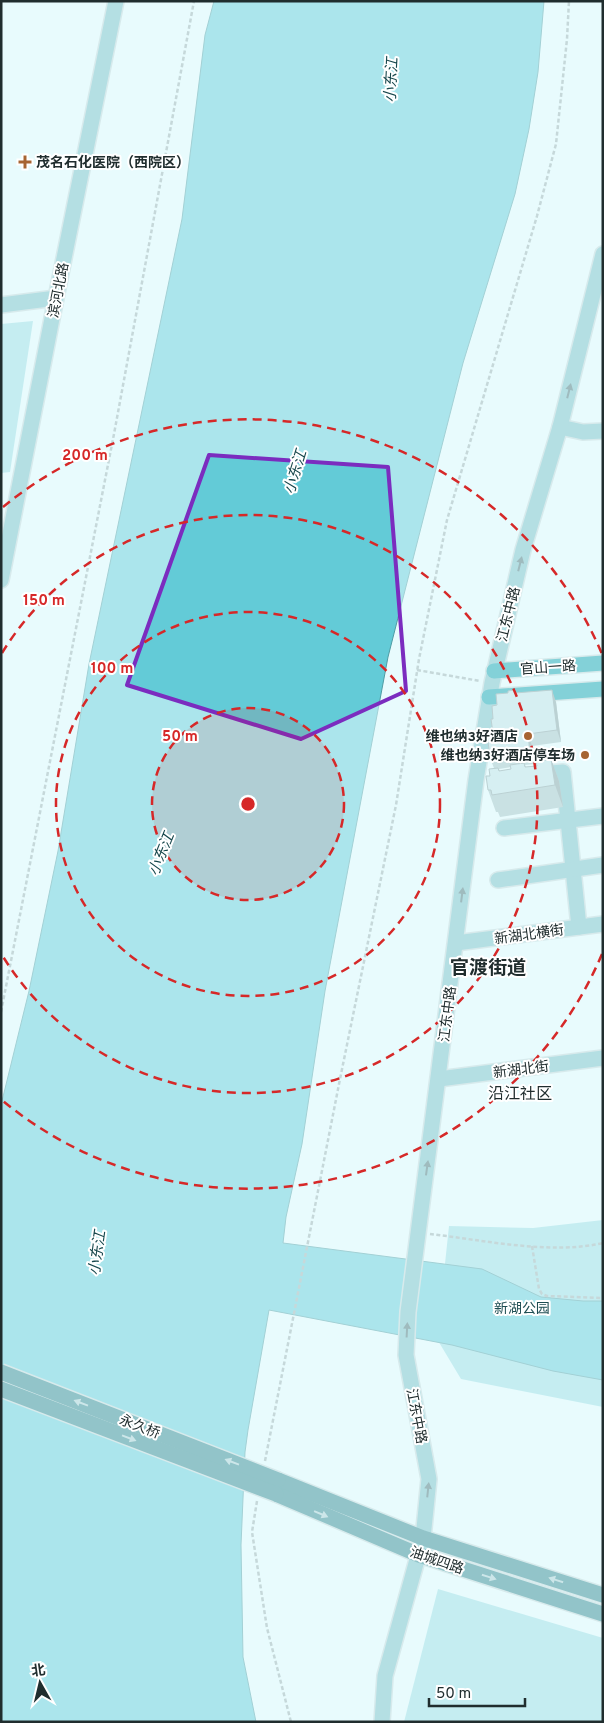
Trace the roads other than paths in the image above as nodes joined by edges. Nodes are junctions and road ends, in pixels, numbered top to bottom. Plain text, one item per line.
1 (116, 1) edge
2 (603, 254) edge
3 (56, 298) junction
4 (1, 305) edge
5 (560, 427) junction
6 (603, 431) edge
7 (1, 580) edge
8 (603, 663) edge
9 (580, 665) junction
10 (492, 683) junction
11 (603, 689) edge
12 (582, 690) junction
13 (524, 776) edge
14 (495, 778) edge
15 (476, 780) junction
16 (603, 816) edge
17 (568, 820) junction
18 (504, 828) dead end
19 (603, 865) edge
20 (574, 869) junction
21 (498, 880) dead end
22 (603, 924) edge
23 (579, 927) junction
24 (456, 943) junction
25 (603, 1058) edge
26 (439, 1079) junction
27 (1, 1372) edge
28 (1, 1389) edge
29 (277, 1487) junction
30 (423, 1538) junction
31 (419, 1555) junction
32 (603, 1595) edge
33 (603, 1614) edge
34 (382, 1722) edge

1 - 3 street, 滨河北路
5 -> 2 street, 江东中路
3 - 4 street
3 - 7 street, 滨河北路
5 - 6 street
10 -> 5 street, 江东中路
8 - 9 main road, 官山一路
9 - 10 main road, 官山一路
9 - 12 main road
10 - 12 main road, 官山一路
10 - 15 street, 江东中路
11 - 12 main road, 官山一路
13 - 17 street
14 - 15 street
24 -> 15 street, 江东中路
16 - 17 street
17 - 18 street
17 - 20 street
19 - 20 street
20 - 21 street
20 - 23 street
22 - 23 street, 新湖北横街
23 - 24 street, 新湖北横街
24 - 26 street, 江东中路
25 - 26 street, 新湖北街
30 -> 26 street, 江东中路
29 -> 27 main road, 永久桥, bridge
28 -> 29 main road, 永久桥, bridge
29 - 30 main road, 油城四路
29 -> 31 main road, 油城四路
30 - 31 street, 江东中路
32 -> 30 main road, 油城四路
31 -> 33 main road, 油城四路
31 - 34 street, 江东中路

